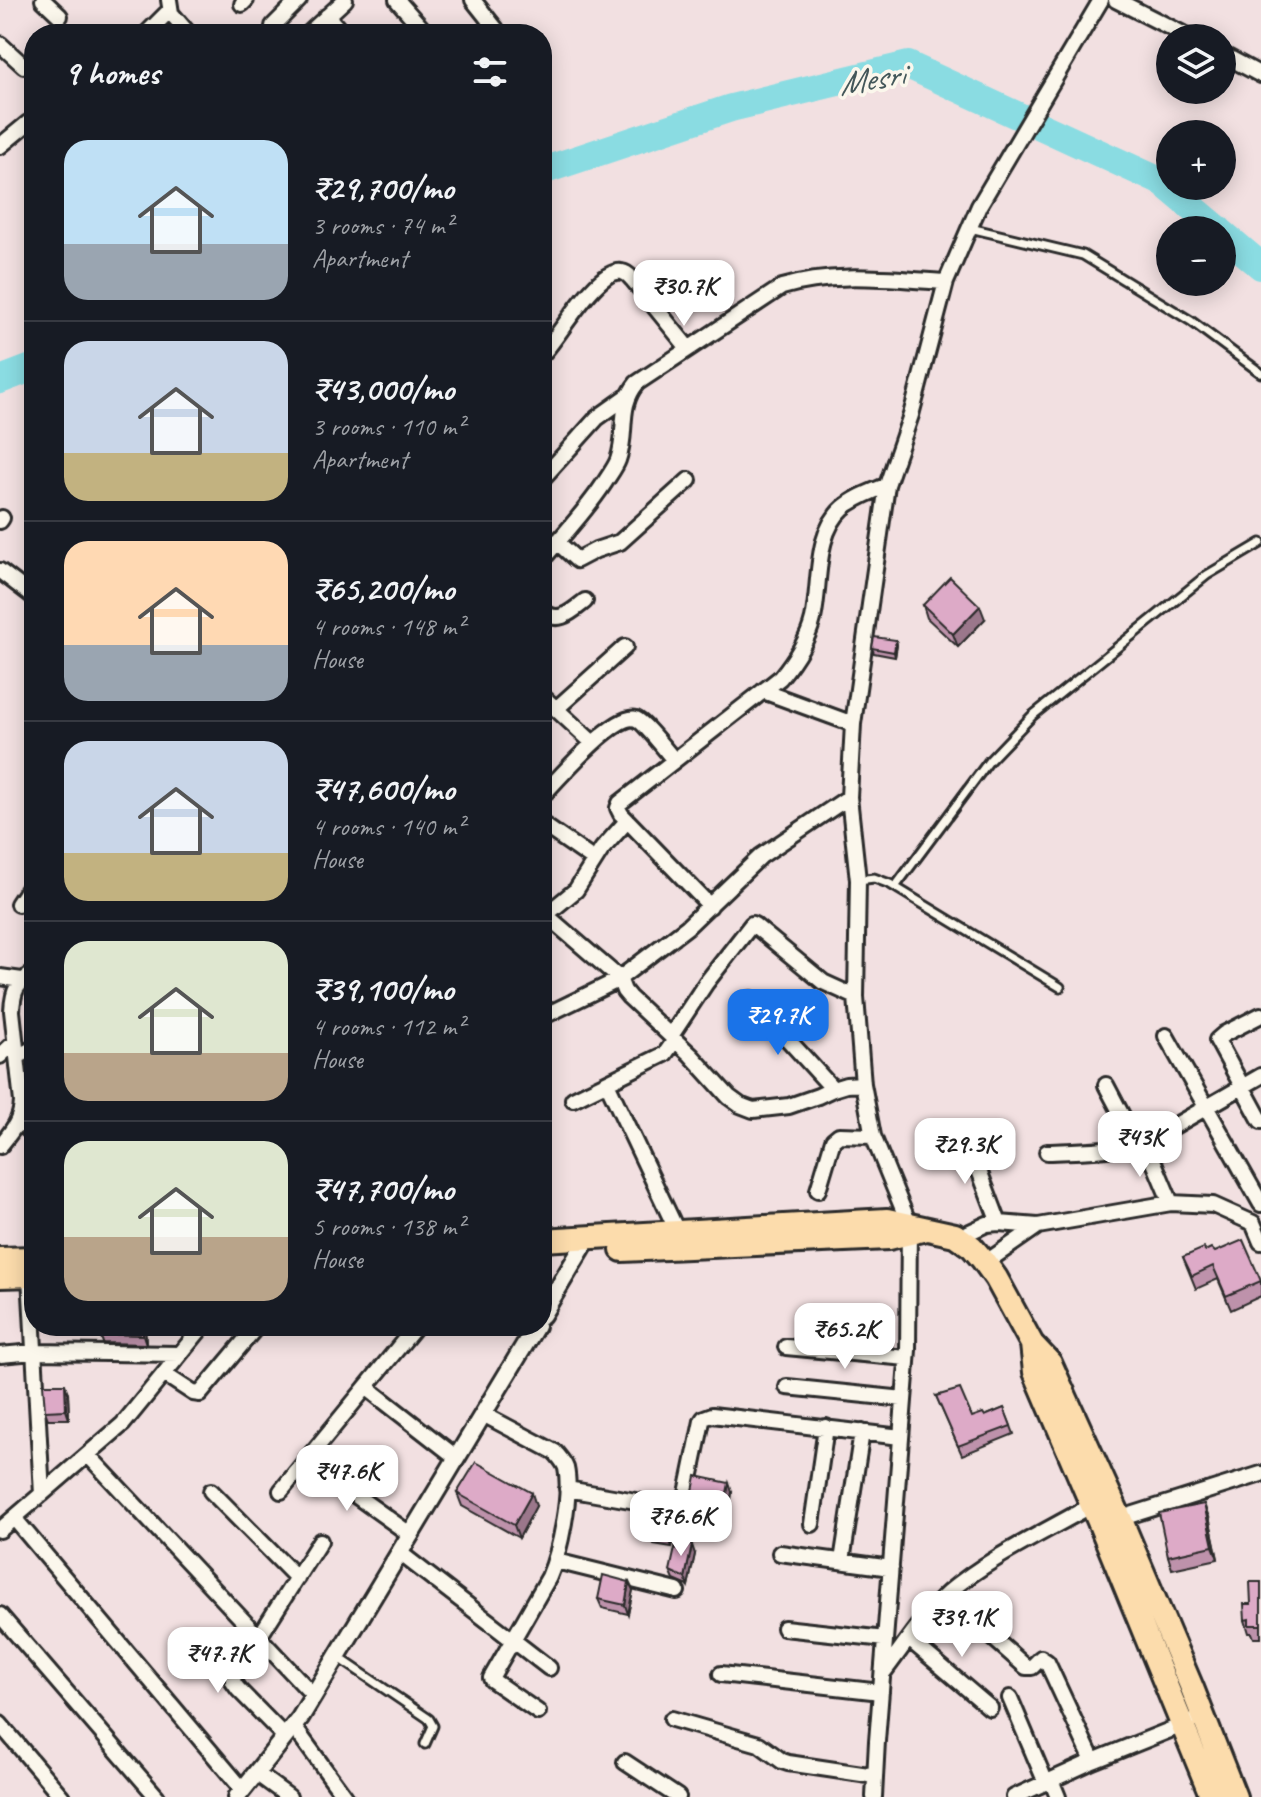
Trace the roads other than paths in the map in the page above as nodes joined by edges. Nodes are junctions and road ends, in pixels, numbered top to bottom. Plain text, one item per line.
1 (43, 0) edge
2 (299, 0) edge
3 (345, 0) edge
4 (397, 0) edge
5 (473, 0) edge
6 (1101, 0) edge
7 (1116, 0) edge
8 (170, 5) edge
9 (60, 16) dead end
10 (327, 16) junction
11 (154, 24) edge
12 (182, 24) edge
13 (275, 24) edge
14 (319, 24) edge
15 (334, 24) edge
16 (418, 24) edge
17 (492, 24) edge
18 (1163, 24) edge
19 (0, 44) edge
20 (1236, 62) edge
21 (24, 66) dead end
22 (1261, 75) edge
23 (24, 126) edge
24 (0, 146) edge
25 (969, 228) junction
26 (946, 282) junction
27 (552, 340) edge
28 (688, 348) junction
29 (1261, 373) edge
30 (628, 396) junction
31 (552, 468) edge
32 (689, 480) dead end
33 (887, 485) junction
34 (552, 541) edge
35 (1261, 543) edge
36 (556, 544) junction
37 (552, 549) edge
38 (0, 571) edge
39 (24, 589) edge
40 (585, 601) dead end
41 (552, 618) edge
42 (625, 647) dead end
43 (763, 691) junction
44 (552, 705) edge
45 (556, 709) junction
46 (853, 724) junction
47 (593, 743) junction
48 (674, 760) junction
49 (552, 786) edge
50 (849, 797) junction
51 (627, 821) junction
52 (552, 831) edge
53 (594, 860) junction
54 (858, 880) junction
55 (895, 887) junction
56 (24, 895) edge
57 (18, 904) dead end
58 (710, 906) junction
59 (552, 908) edge
60 (552, 918) edge
61 (24, 976) edge
62 (0, 977) edge
63 (24, 980) edge
64 (615, 981) junction
65 (1060, 987) dead end
66 (856, 997) junction
67 (751, 999) dead end
68 (552, 1009) edge
69 (1261, 1015) edge
70 (1166, 1036) dead end
71 (673, 1038) junction
72 (24, 1049) edge
73 (16, 1050) junction
74 (0, 1056) edge
75 (1261, 1076) edge
76 (607, 1083) junction
77 (863, 1084) junction
78 (1106, 1085) dead end
79 (1242, 1087) junction
80 (833, 1089) junction
81 (573, 1099) dead end
82 (1205, 1107) junction
83 (19, 1121) junction
84 (1261, 1121) edge
85 (24, 1126) edge
86 (873, 1136) junction
87 (966, 1136) dead end
88 (1141, 1143) junction
89 (0, 1146) edge
90 (1047, 1152) dead end
91 (818, 1190) dead end
92 (1171, 1203) junction
93 (1261, 1206) edge
94 (1231, 1213) junction
95 (999, 1223) junction
96 (1038, 1226) junction
97 (915, 1229) junction
98 (677, 1231) junction
99 (959, 1237) junction
100 (552, 1241) edge
101 (1261, 1242) edge
102 (584, 1245) junction
103 (552, 1252) edge
104 (0, 1259) edge
105 (985, 1263) junction
106 (24, 1267) edge
107 (24, 1272) edge
108 (0, 1276) edge
109 (552, 1298) edge
110 (34, 1336) edge
111 (195, 1336) edge
112 (249, 1336) edge
113 (408, 1336) edge
114 (530, 1336) edge
115 (1032, 1344) junction
116 (786, 1347) dead end
117 (34, 1352) junction
118 (180, 1354) junction
119 (0, 1355) edge
120 (907, 1358) junction
121 (164, 1374) junction
122 (366, 1387) junction
123 (787, 1387) dead end
124 (904, 1399) junction
125 (483, 1414) junction
126 (826, 1427) junction
127 (862, 1432) junction
128 (901, 1437) junction
129 (88, 1455) junction
130 (457, 1458) junction
131 (306, 1460) junction
132 (1261, 1474) edge
133 (567, 1489) junction
134 (211, 1491) dead end
135 (281, 1491) dead end
136 (42, 1494) junction
137 (1104, 1516) junction
138 (14, 1518) junction
139 (812, 1524) dead end
140 (0, 1530) edge
141 (411, 1535) junction
142 (320, 1541) dead end
143 (400, 1553) junction
144 (780, 1553) dead end
145 (556, 1561) junction
146 (842, 1561) junction
147 (891, 1568) junction
148 (297, 1578) junction
149 (677, 1591) dead end
150 (946, 1596) junction
151 (0, 1615) edge
152 (784, 1628) dead end
153 (259, 1637) junction
154 (885, 1639) junction
155 (909, 1639) junction
156 (512, 1640) junction
157 (337, 1656) junction
158 (549, 1668) dead end
159 (721, 1674) dead end
160 (882, 1674) junction
161 (881, 1692) junction
162 (314, 1696) junction
163 (1010, 1698) dead end
164 (990, 1708) dead end
165 (538, 1712) dead end
166 (672, 1719) dead end
167 (1192, 1720) junction
168 (0, 1724) edge
169 (290, 1732) junction
170 (425, 1744) dead end
171 (1093, 1761) junction
172 (625, 1762) dead end
173 (256, 1773) junction
174 (875, 1776) junction
175 (1048, 1781) junction
176 (240, 1793) edge
177 (62, 1797) edge
178 (157, 1797) edge
179 (289, 1797) edge
180 (345, 1797) edge
181 (678, 1797) edge
182 (874, 1797) edge
183 (1014, 1797) edge
184 (1058, 1797) edge
185 (1212, 1797) edge
186 (1235, 1797) edge

1 - 9 street
2 - 13 street
3 - 10 street
4 - 16 street
5 - 17 street
6 - 25 street
7 - 18 street
8 - 11 street
8 - 12 street
10 - 14 street
10 - 15 street
19 - 21 street
20 - 22 street
23 - 24 street
25 - 26 street
25 - 29 lane
26 - 28 street
26 - 33 street
27 - 28 street
28 - 30 street
30 - 31 street
30 - 36 street
32 - 36 street
33 - 43 street
33 - 46 street
34 - 36 street
35 - 55 lane
36 - 37 street
38 - 39 street
40 - 41 street
42 - 45 street
43 - 46 street
43 - 48 street
44 - 45 street
45 - 47 street
46 - 50 street
47 - 48 street
47 - 49 street
48 - 51 street
50 - 54 street
50 - 58 street
51 - 53 street
51 - 58 street
52 - 53 street
53 - 59 street
54 - 55 lane
54 - 66 street
55 - 65 lane
56 - 57 street
58 - 64 street
60 - 64 street
61 - 62 street
63 - 73 street
64 - 68 street
64 - 71 street
66 - 71 street
66 - 77 street
67 - 80 street
69 - 79 street
70 - 82 street
71 - 76 street
71 - 80 street
72 - 73 street
73 - 74 street
73 - 83 street
75 - 79 street
76 - 81 street
76 - 98 street
77 - 80 street
77 - 86 street
78 - 88 street
79 - 82 street
79 - 84 street
82 - 88 street
82 - 93 street
83 - 85 street
83 - 89 street
86 - 91 street
86 - 97 street
87 - 95 street
88 - 90 street
88 - 92 street
92 - 94 street
92 - 96 street
93 - 94 street
94 - 101 street
95 - 96 street
95 - 99 street
96 - 105 street
97 - 98 main road
97 - 99 main road
97 - 102 main road
97 - 120 street
98 - 102 main road
99 - 105 main road
100 - 102 main road
102 - 103 main road
102 - 109 street
104 - 106 main road
105 - 115 main road
107 - 108 main road
110 - 117 street
111 - 118 street
112 - 121 street
113 - 122 street
114 - 125 street
115 - 137 main road
115 - 137 main road
116 - 120 street
117 - 118 street
117 - 119 street
117 - 136 street
118 - 121 street
120 - 124 street
121 - 129 street
122 - 130 street
122 - 131 street
123 - 124 street
124 - 128 street
125 - 130 street
125 - 133 street
126 - 127 street
126 - 133 street
126 - 139 street
127 - 128 street
127 - 146 street
128 - 147 street
129 - 136 street
129 - 153 street
130 - 141 street
131 - 135 street
131 - 141 street
132 - 137 street
133 - 145 street
134 - 148 street
136 - 138 street
137 - 150 street
137 - 167 main road
138 - 140 street
138 - 176 street
141 - 143 street
142 - 148 street
143 - 156 street
143 - 157 street
144 - 146 street
145 - 149 street
145 - 156 street
146 - 147 street
147 - 154 street
148 - 153 street
150 - 155 street
150 - 171 street
151 - 178 street
152 - 154 street
153 - 162 street
153 - 169 street
154 - 160 street
155 - 160 street
155 - 164 street
156 - 158 street
156 - 165 street
157 - 162 street
157 - 170 lane
159 - 161 street
160 - 161 street
161 - 174 street
162 - 169 street
163 - 175 street
166 - 174 street
167 - 171 street
167 - 185 main road
167 - 186 main road
168 - 177 street
169 - 173 street
169 - 180 street
171 - 175 street
172 - 181 street
173 - 176 street
173 - 179 street
174 - 182 street
175 - 183 street
175 - 184 street

